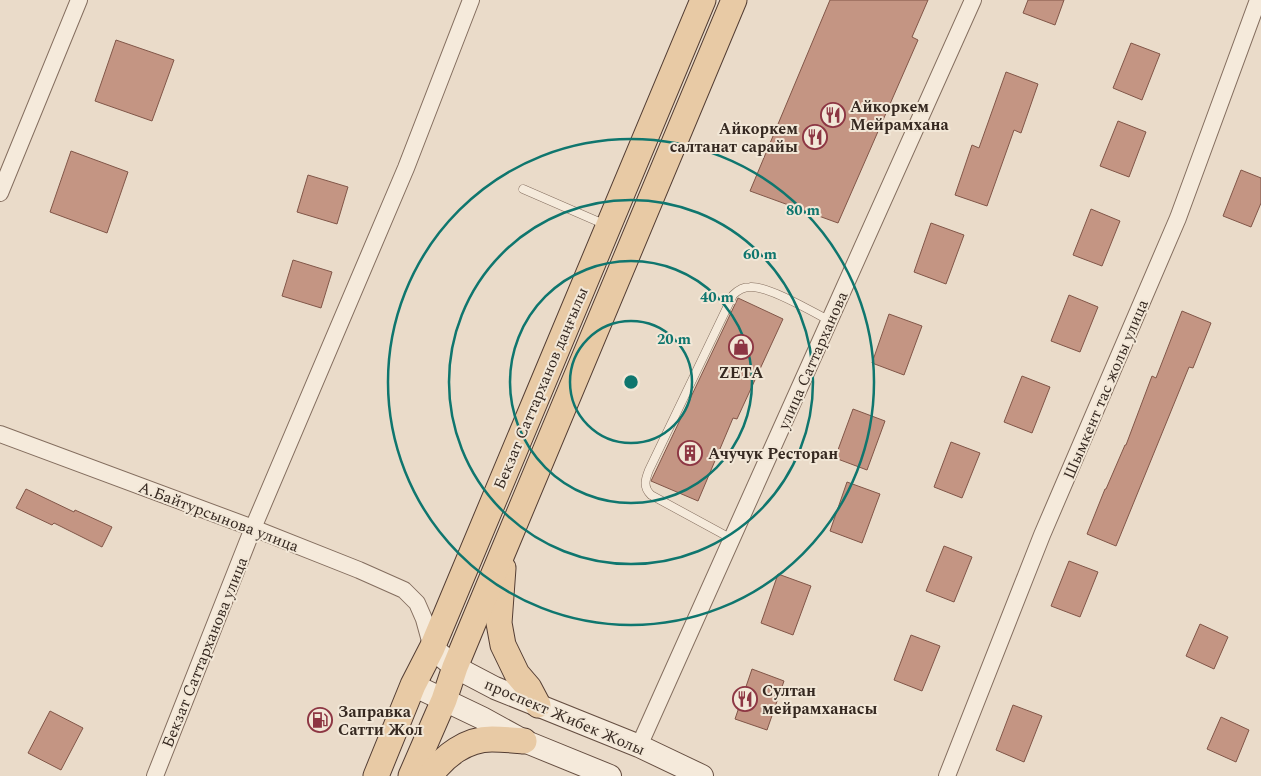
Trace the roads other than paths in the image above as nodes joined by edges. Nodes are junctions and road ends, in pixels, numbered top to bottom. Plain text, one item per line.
1 (80, 0) edge
2 (471, 0) edge
3 (703, 0) edge
4 (734, 0) edge
5 (973, 0) edge
6 (1258, 0) edge
7 (523, 188) dead end
8 (0, 193) edge
9 (608, 226) junction
10 (830, 320) junction
11 (0, 434) edge
12 (254, 528) junction
13 (732, 539) junction
14 (504, 549) junction
15 (432, 648) junction
16 (455, 667) junction
17 (413, 685) junction
18 (444, 700) junction
19 (538, 705) junction
20 (524, 741) junction
21 (639, 746) junction
22 (155, 776) edge
23 (376, 776) edge
24 (411, 776) edge
25 (430, 776) edge
26 (610, 776) edge
27 (702, 776) edge
28 (947, 776) edge

1 - 8 street
2 - 12 street, Бекзат Саттарханова улица
3 - 9 main road, Бекзат Саттарханов даңғылы
4 - 14 main road, Бекзат Саттарханов даңғылы
5 - 10 street, улица Саттарханова
6 - 28 street, Шымкент тас жолы улица
7 - 9 lane
9 - 15 main road, Бекзат Саттарханов даңғылы
10 - 13 street, улица Саттарханова
10 - 13 lane
11 - 12 street, А.Байтурсынова улица
12 - 15 street, А.Байтурсынова улица
12 - 22 street, Бекзат Саттарханова улица
13 - 21 street, улица Саттарханова
14 - 16 main road, Бекзат Саттарханов даңғылы
14 - 19 main road
15 - 16 street, проспект Жибек Жолы
15 - 17 main road, Бекзат Саттарханов даңғылы
16 - 18 main road, Бекзат Саттарханов даңғылы
16 - 19 street, проспект Жибек Жолы
17 - 18 street, проспект Жибек Жолы
17 - 23 main road, Бекзат Саттарханов даңғылы
18 - 20 street, проспект Жибек Жолы
18 - 24 main road, Бекзат Саттарханов даңғылы
19 - 21 street, проспект Жибек Жолы
20 - 25 main road
20 - 26 street, проспект Жибек Жолы
21 - 27 street, проспект Жибек Жолы

